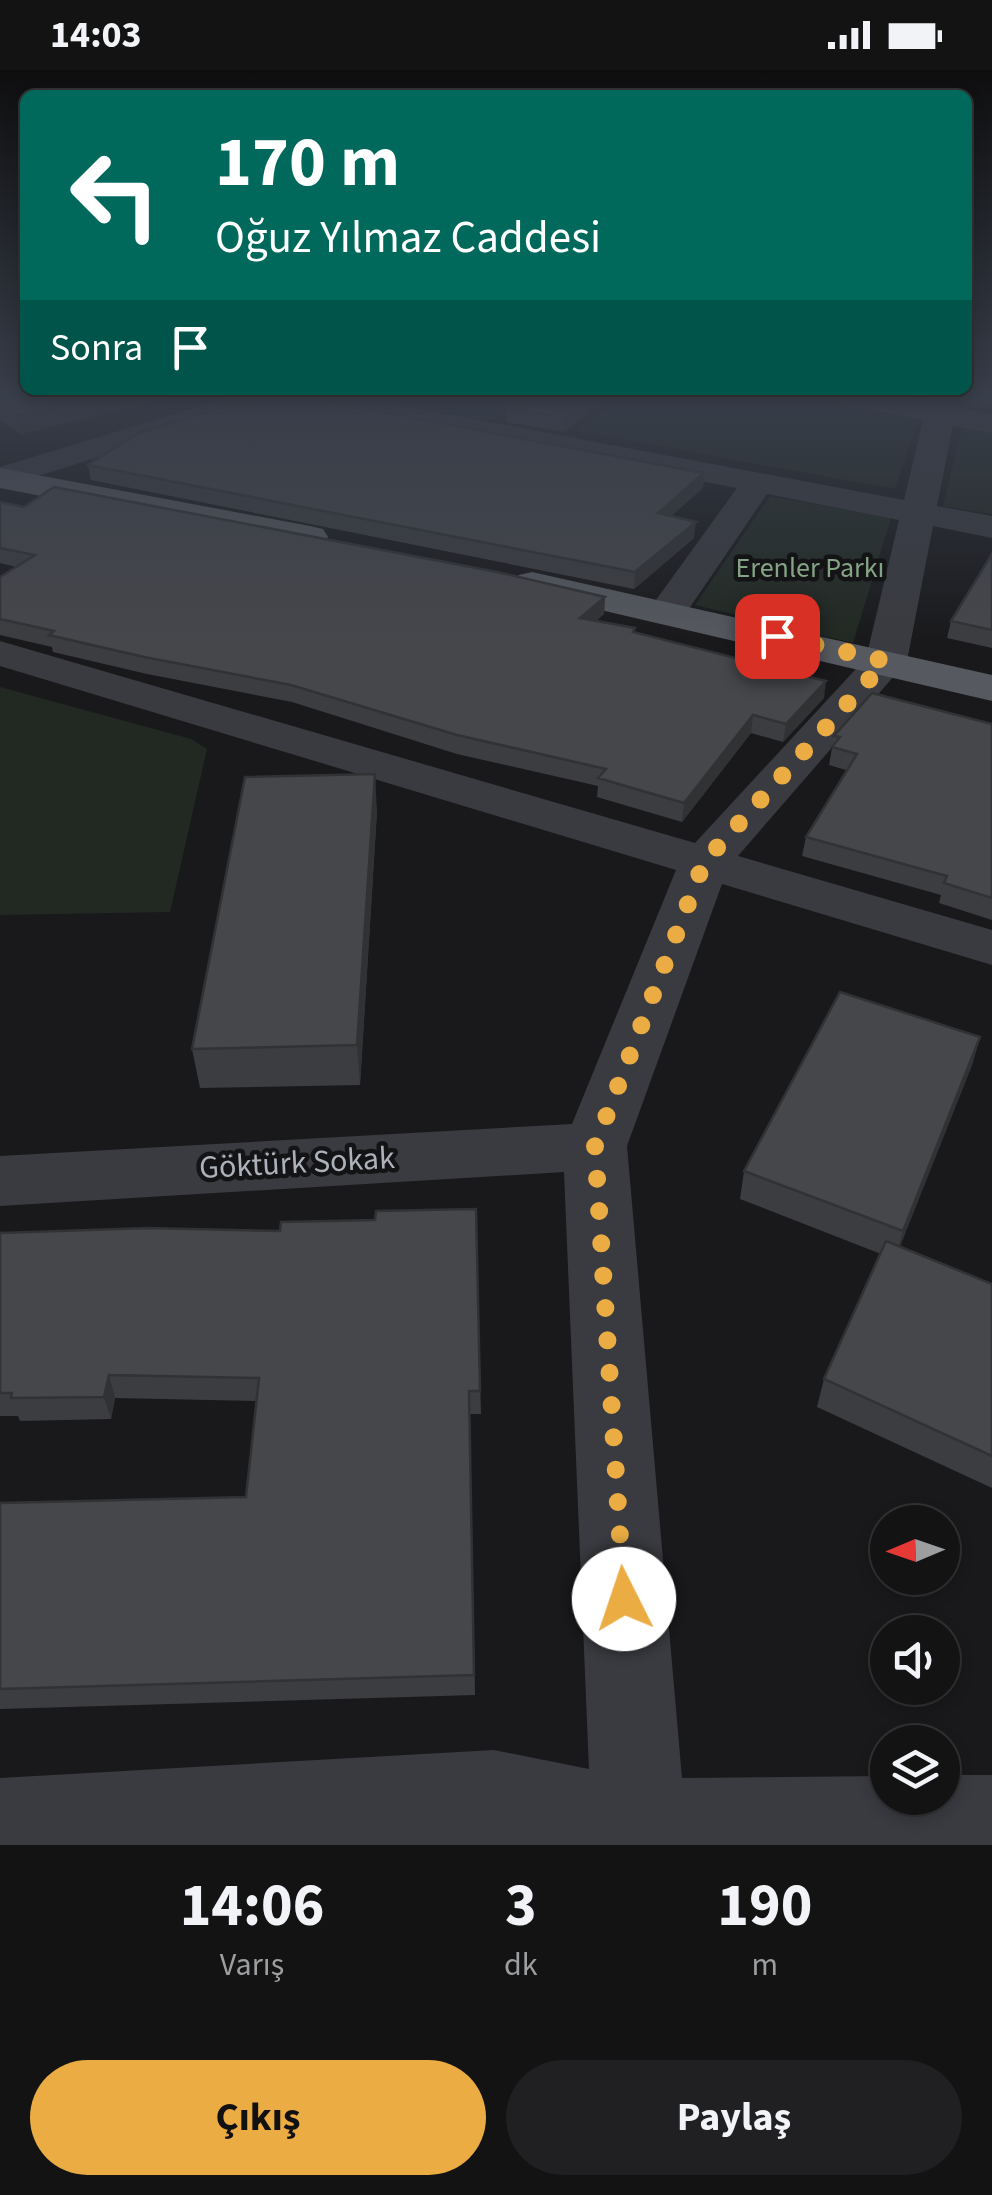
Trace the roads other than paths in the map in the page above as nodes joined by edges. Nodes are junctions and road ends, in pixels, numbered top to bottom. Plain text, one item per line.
1 (0, 478) edge
2 (731, 478) edge
3 (926, 478) edge
4 (758, 483) junction
5 (919, 512) junction
6 (992, 527) edge
7 (344, 544) edge
8 (496, 576) edge
9 (668, 611) junction
10 (0, 653) edge
11 (886, 661) junction
12 (992, 688) edge
13 (704, 862) junction
14 (992, 948) edge
15 (595, 1146) junction
16 (0, 1181) edge
17 (992, 1822) edge
18 (0, 1825) edge
19 (639, 1826) junction

1 - 7 main road
2 - 4 street
3 - 5 street
4 - 5 street
4 - 9 street
5 - 6 street
5 - 11 street
8 - 9 main road
9 - 11 main road
10 - 13 street
11 - 12 main road
11 - 13 street
13 - 14 street
13 - 15 street
15 - 16 street, Göktürk Sokak
15 - 19 street
17 - 19 street
18 - 19 street

